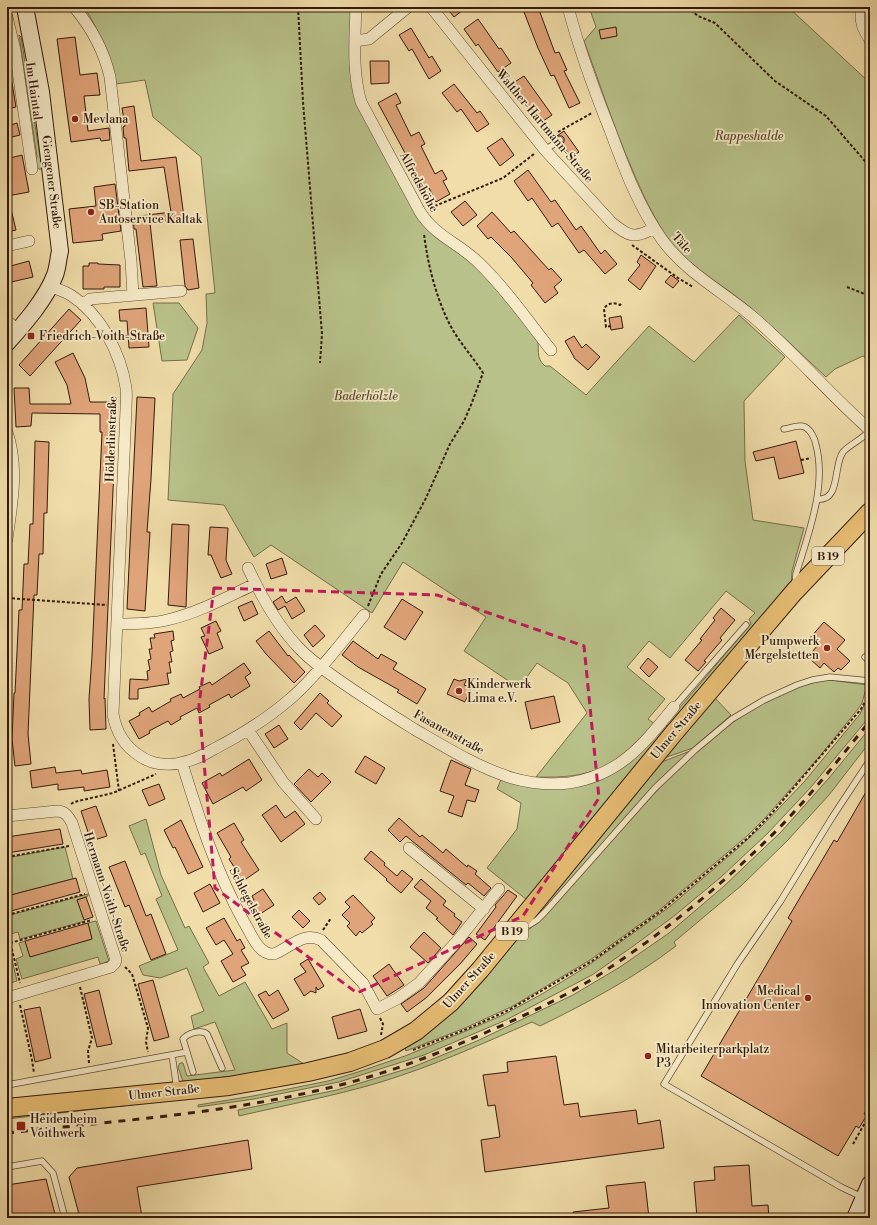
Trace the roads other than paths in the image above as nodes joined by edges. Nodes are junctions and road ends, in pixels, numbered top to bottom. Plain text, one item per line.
1 (74, 7) edge
2 (356, 7) edge
3 (408, 7) edge
4 (431, 7) edge
5 (568, 7) edge
6 (857, 8) edge
7 (27, 9) edge
8 (7, 18) edge
9 (870, 40) edge
10 (355, 42) junction
11 (560, 140) dead end
12 (543, 147) junction
13 (32, 169) dead end
14 (654, 228) junction
15 (29, 241) dead end
16 (7, 246) edge
17 (49, 286) junction
18 (180, 291) dead end
19 (133, 295) junction
20 (83, 305) junction
21 (13, 326) edge
22 (7, 343) edge
23 (551, 350) dead end
24 (784, 429) dead end
25 (870, 430) edge
26 (7, 432) edge
27 (817, 499) junction
28 (870, 512) edge
29 (7, 539) edge
30 (248, 568) dead end
31 (255, 584) junction
32 (790, 596) junction
33 (364, 614) road end
34 (118, 624) junction
35 (746, 625) dead end
36 (865, 657) dead end
37 (870, 662) edge
38 (321, 668) junction
39 (870, 681) edge
40 (674, 707) joint
41 (248, 730) junction
42 (870, 760) edge
43 (182, 763) junction
44 (7, 816) edge
45 (316, 819) dead end
46 (409, 848) dead end
47 (499, 889) dead end
48 (484, 909) junction
49 (520, 921) junction
50 (7, 998) edge
51 (187, 1052) junction
52 (172, 1055) junction
53 (222, 1068) dead end
54 (193, 1072) dead end
55 (7, 1085) edge
56 (177, 1091) junction
57 (7, 1108) edge
58 (7, 1167) edge
59 (867, 1191) edge
60 (65, 1218) edge
61 (855, 1218) edge

1 - 19 street
2 - 10 street, Alfredshöhe
3 - 10 street
4 - 12 street, Walther-Hartmann-Straße
5 - 14 street, Täle
6 - 9 street
7 - 8 street
7 - 17 main road, Giengener Straße
8 - 13 street, Im Haintal
10 - 23 street, Alfredshöhe
11 - 12 lane
12 - 14 street, Walther-Hartmann-Straße
14 - 25 street, Täle
15 - 16 street
17 - 20 street, Hölderlinstraße
17 - 21 main road, Giengener Straße
18 - 19 street
19 - 20 street
20 - 34 street, Hölderlinstraße
21 - 22 main road, Giengener Straße
24 - 27 lane
25 - 27 lane
26 - 29 street
27 - 32 lane
28 - 32 main road, B 19
30 - 31 street, Fasanenstraße
31 - 34 street
31 - 38 street, Fasanenstraße
32 - 49 main road, Ulmer Straße / B 19
33 - 38 street, Hölderlinstraße
34 - 43 street, Hölderlinstraße
35 - 40 lane
36 - 37 lane
38 - 40 street, Fasanenstraße
38 - 41 street, Hölderlinstraße
39 - 49 lane
41 - 43 street, Hölderlinstraße
41 - 45 street
42 - 59 lane
43 - 48 street, Schlegelstraße
44 - 50 street, Hermann-Voith-Straße
46 - 48 street
47 - 48 street
49 - 56 main road, Ulmer Straße / B 19
51 - 52 lane
51 - 53 lane
51 - 54 lane
52 - 55 lane
52 - 56 lane
56 - 57 main road, Ulmer Straße / B 19
58 - 60 lane
59 - 61 main road

